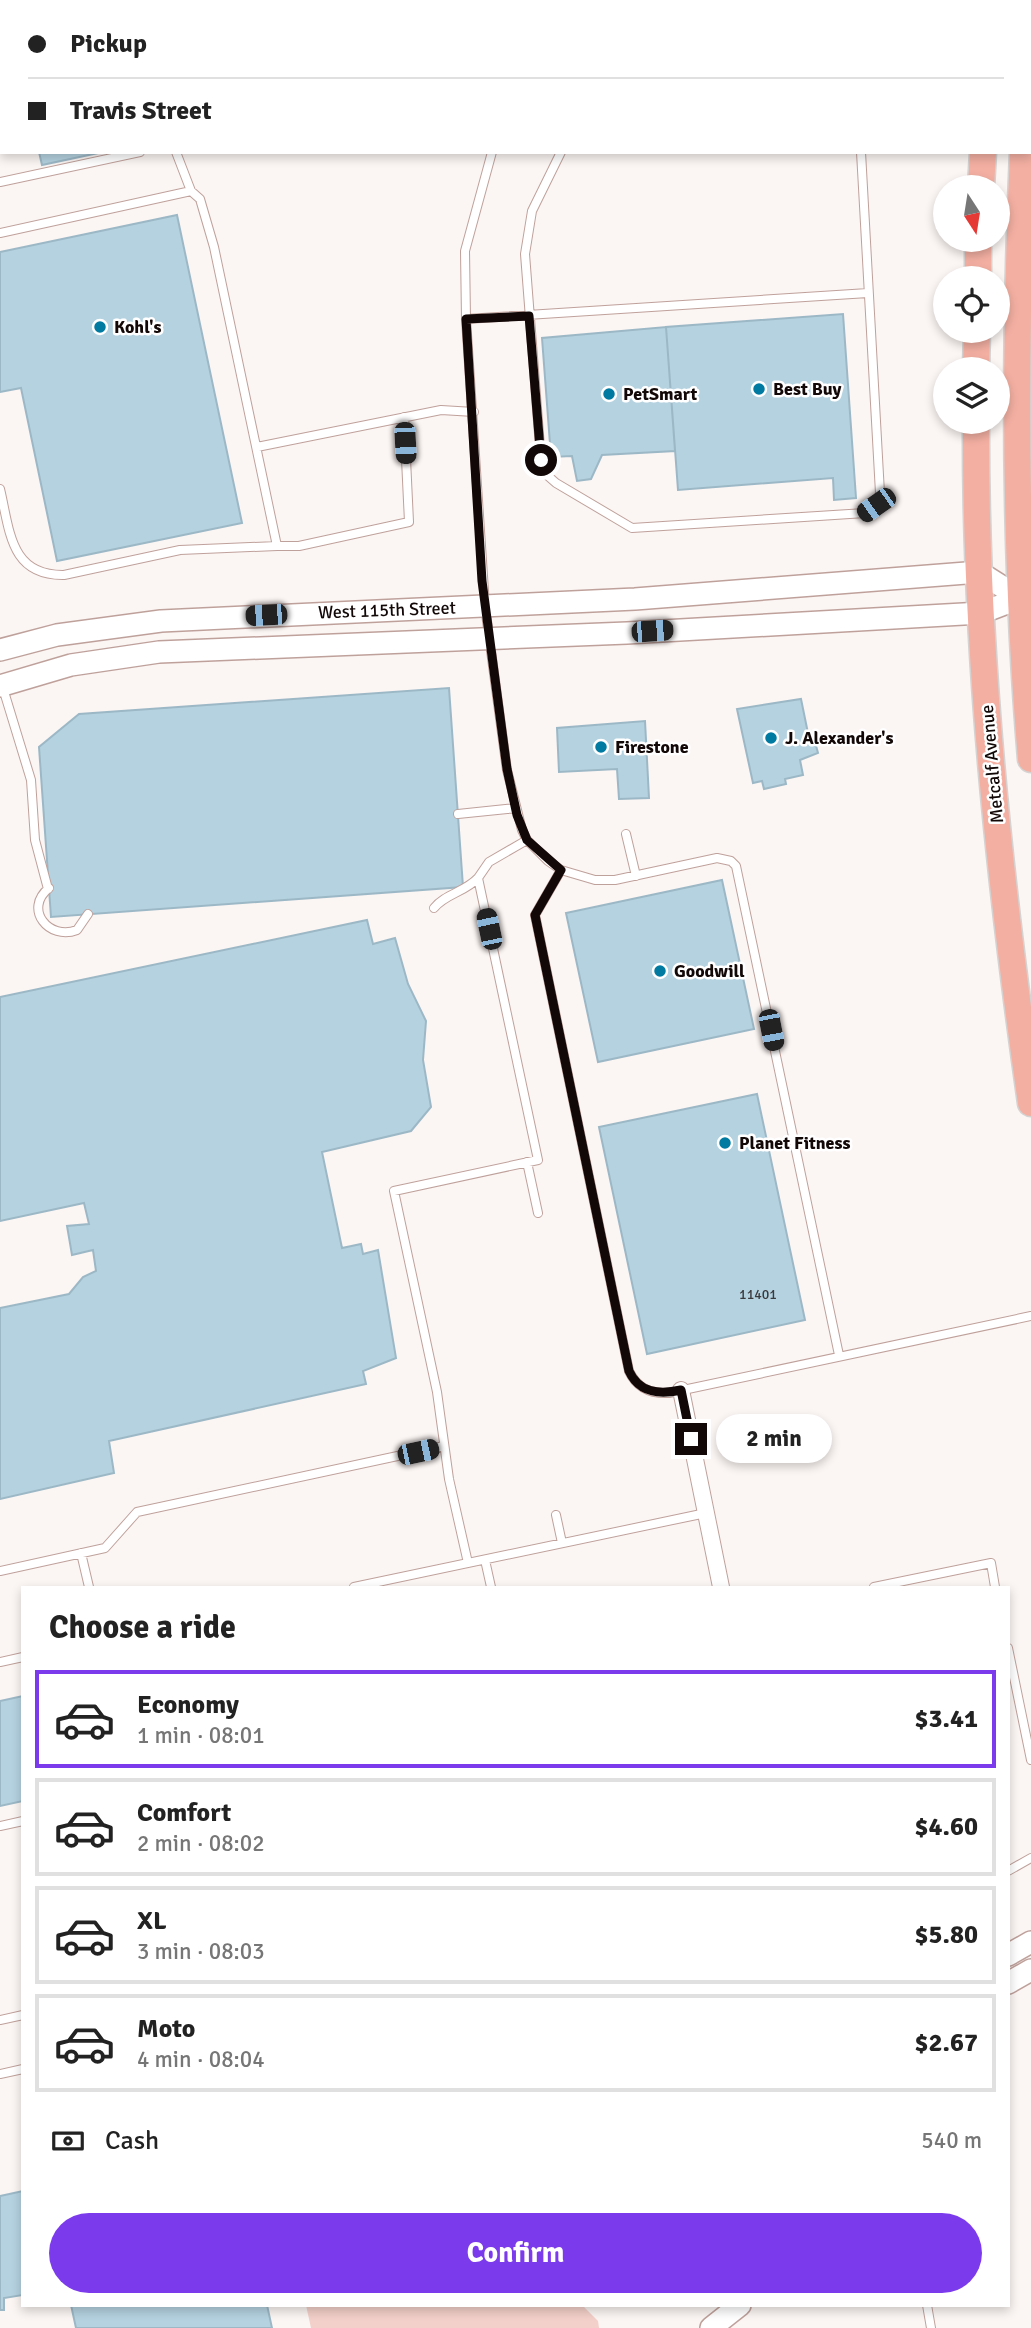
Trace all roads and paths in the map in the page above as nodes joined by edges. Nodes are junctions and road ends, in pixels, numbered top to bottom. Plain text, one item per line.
1 (131, 154) edge
2 (177, 154) edge
3 (491, 154) edge
4 (560, 154) edge
5 (861, 154) edge
6 (983, 154) edge
7 (1023, 154) edge
8 (982, 175) edge
9 (0, 182) edge
10 (191, 191) junction
11 (1026, 200) edge
12 (0, 233) edge
13 (869, 293) junction
14 (529, 316) junction
15 (466, 319) junction
16 (474, 412) junction
17 (404, 417) junction
18 (976, 434) edge
19 (257, 447) junction
20 (0, 489) edge
21 (277, 546) junction
22 (979, 572) junction
23 (1025, 598) edge
24 (485, 606) junction
25 (981, 613) junction
26 (489, 639) junction
27 (0, 650) edge
28 (1, 683) edge
29 (1031, 759) edge
30 (516, 808) junction
31 (458, 814) dead end
32 (626, 834) dead end
33 (46, 839) dead end
34 (35, 840) junction
35 (527, 840) junction
36 (561, 870) junction
37 (635, 876) junction
38 (478, 878) junction
39 (435, 908) dead end
40 (88, 914) dead end
41 (1031, 1103) edge
42 (527, 1162) junction
43 (538, 1213) dead end
44 (1031, 1316) edge
45 (839, 1355) junction
46 (681, 1390) junction
47 (444, 1446) junction
48 (706, 1513) junction
49 (556, 1515) dead end
50 (562, 1543) junction
51 (82, 1553) junction
52 (485, 1560) junction
53 (468, 1563) junction
54 (0, 1571) edge
55 (89, 1586) edge
56 (359, 1586) edge
57 (491, 1586) edge
58 (721, 1586) edge
59 (879, 1586) edge
60 (995, 1586) edge
61 (21, 1657) edge
62 (1010, 1658) edge
63 (0, 1662) edge
64 (1031, 1760) edge
65 (21, 1821) edge
66 (0, 1826) edge
67 (1031, 1858) edge
68 (1010, 1870) edge
69 (1031, 1942) edge
70 (1010, 1954) edge
71 (1031, 1970) edge
72 (1010, 1982) edge
73 (21, 2015) edge
74 (0, 2020) edge
75 (21, 2069) edge
76 (0, 2074) edge
77 (737, 2307) edge
78 (927, 2307) edge
79 (711, 2328) edge
80 (932, 2328) edge

1 - 9 lane
2 - 10 lane
3 - 15 lane
4 - 14 lane
5 - 13 lane
6 - 8 main road
7 - 11 main road
10 - 12 lane
10 - 19 lane
11 - 23 main road
13 - 14 lane
13 - 14 lane
14 - 15 lane
15 - 16 lane
16 - 17 lane
16 - 24 lane
17 - 19 lane
17 - 21 lane
18 - 22 main road, Metcalf Avenue
19 - 21 lane
20 - 21 lane
22 - 23 street
22 - 24 street, West 115th Street
22 - 25 main road, Metcalf Avenue
23 - 25 street, West 115th Street
23 - 29 main road
24 - 26 lane
24 - 27 street, West 115th Street
25 - 26 street, West 115th Street
25 - 41 main road, Metcalf Avenue
26 - 28 street, West 115th Street
26 - 30 lane
28 - 34 lane
30 - 31 lane
30 - 35 lane
32 - 37 lane
33 - 34 lane
34 - 40 lane
35 - 36 lane
35 - 38 lane
36 - 37 lane
36 - 46 lane
37 - 45 lane
38 - 39 lane
38 - 42 lane
42 - 43 lane
42 - 47 lane
44 - 45 lane
45 - 46 lane
46 - 48 street
47 - 51 lane
47 - 53 lane
48 - 50 lane
48 - 58 street
49 - 50 lane
50 - 52 lane
51 - 54 lane
51 - 55 lane
52 - 53 lane
52 - 57 lane
53 - 56 lane
59 - 60 lane
61 - 63 lane
62 - 64 lane
65 - 66 lane
67 - 68 lane
69 - 70 street
71 - 72 street
73 - 74 lane
75 - 76 lane
77 - 79 street
78 - 80 lane

